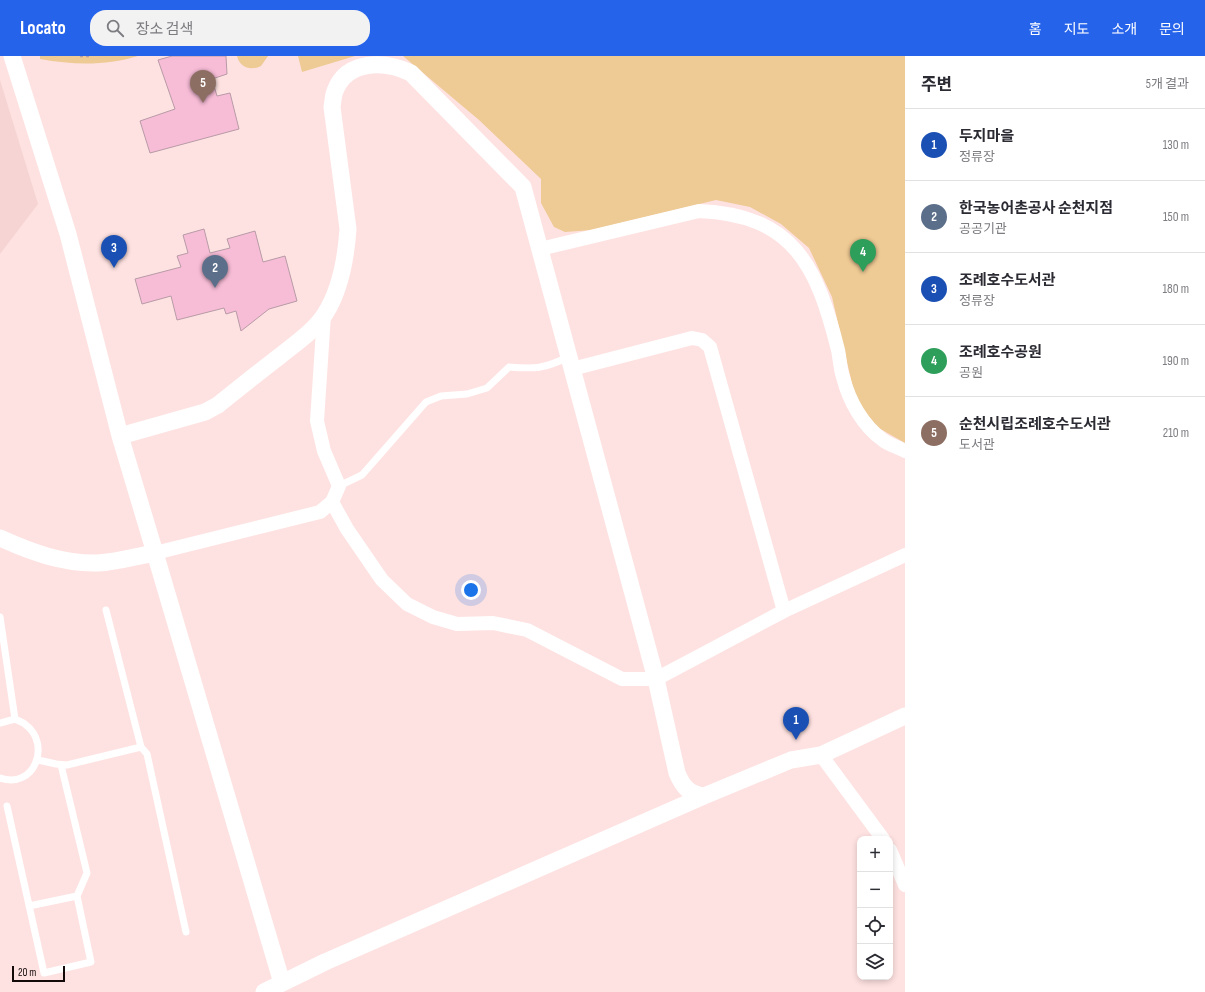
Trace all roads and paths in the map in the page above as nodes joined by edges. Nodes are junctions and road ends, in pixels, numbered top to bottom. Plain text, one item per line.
1 (12, 56) edge
2 (80, 56) edge
3 (89, 56) edge
4 (540, 249) junction
5 (324, 315) junction
6 (570, 363) junction
7 (120, 436) junction
8 (905, 451) edge
9 (339, 486) junction
10 (332, 502) junction
11 (0, 538) edge
12 (155, 553) junction
13 (905, 555) edge
14 (106, 610) dead end
15 (784, 611) junction
16 (0, 617) edge
17 (656, 679) junction
18 (905, 716) edge
19 (15, 719) junction
20 (0, 723) edge
21 (141, 747) junction
22 (821, 755) junction
23 (38, 760) junction
24 (61, 764) junction
25 (0, 778) edge
26 (704, 796) junction
27 (8, 806) dead end
28 (881, 836) edge
29 (893, 857) edge
30 (905, 885) edge
31 (77, 896) junction
32 (29, 906) junction
33 (186, 932) dead end
34 (282, 983) junction
35 (264, 992) edge

1 - 7 street
2 - 3 path
4 - 5 street
4 - 6 street
4 - 8 street
5 - 7 street
5 - 9 street
6 - 9 lane
6 - 15 street
6 - 17 street
7 - 12 street
9 - 10 street
10 - 12 street
10 - 17 street
11 - 12 street
12 - 34 street
13 - 15 street
14 - 21 lane
15 - 17 street
16 - 19 lane
17 - 26 street
18 - 22 street
19 - 20 lane
19 - 23 lane
21 - 24 lane
21 - 33 lane
22 - 26 street
22 - 28 street
23 - 24 lane
23 - 25 lane
24 - 31 lane
26 - 34 street
27 - 32 lane
29 - 30 street
31 - 32 lane
31 - 32 lane
34 - 35 street

